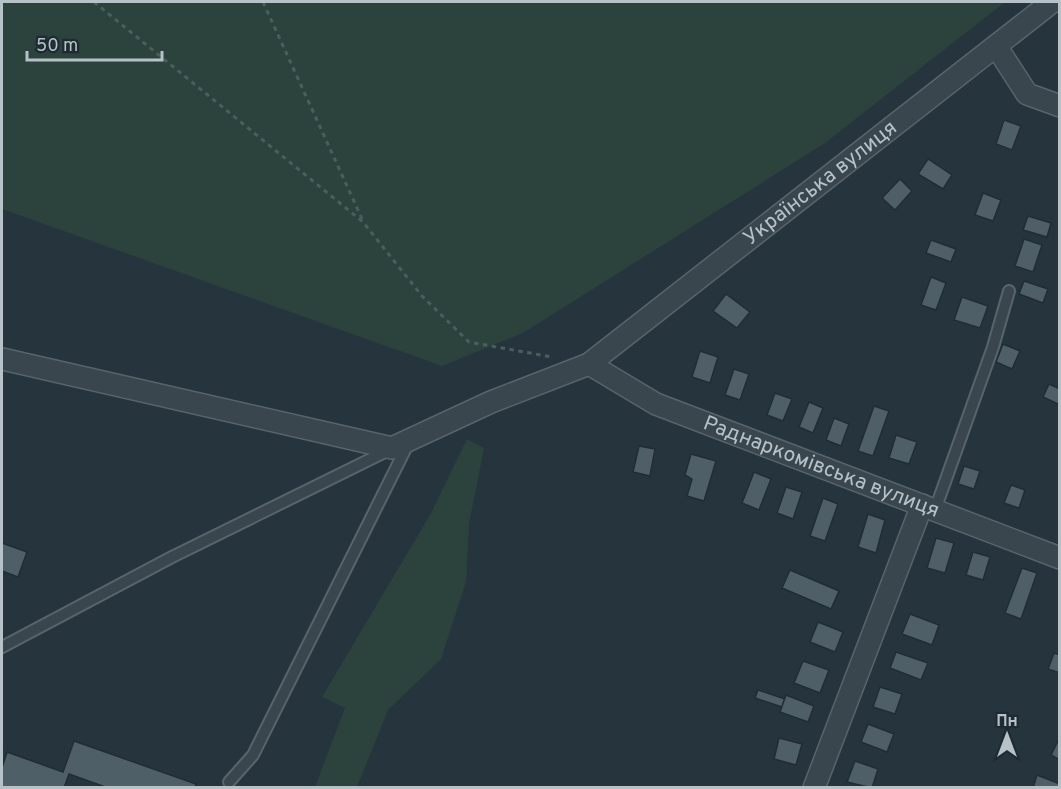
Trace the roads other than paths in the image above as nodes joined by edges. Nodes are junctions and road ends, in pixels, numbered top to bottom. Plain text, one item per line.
1 (1052, 2) edge
2 (996, 46) junction
3 (1059, 106) edge
4 (1010, 291) dead end
5 (2, 359) edge
6 (589, 364) junction
7 (400, 445) junction
8 (929, 507) junction
9 (1059, 558) edge
10 (2, 647) edge
11 (229, 782) dead end
12 (814, 788) edge

1 - 2 street, Українська вулиця
2 - 3 street
2 - 6 street, Українська вулиця
4 - 8 lane
5 - 7 street
6 - 7 street, Українська вулиця
6 - 8 street, Раднаркомівська вулиця
7 - 10 lane
7 - 11 lane
8 - 9 street, Раднаркомівська вулиця
8 - 12 street

